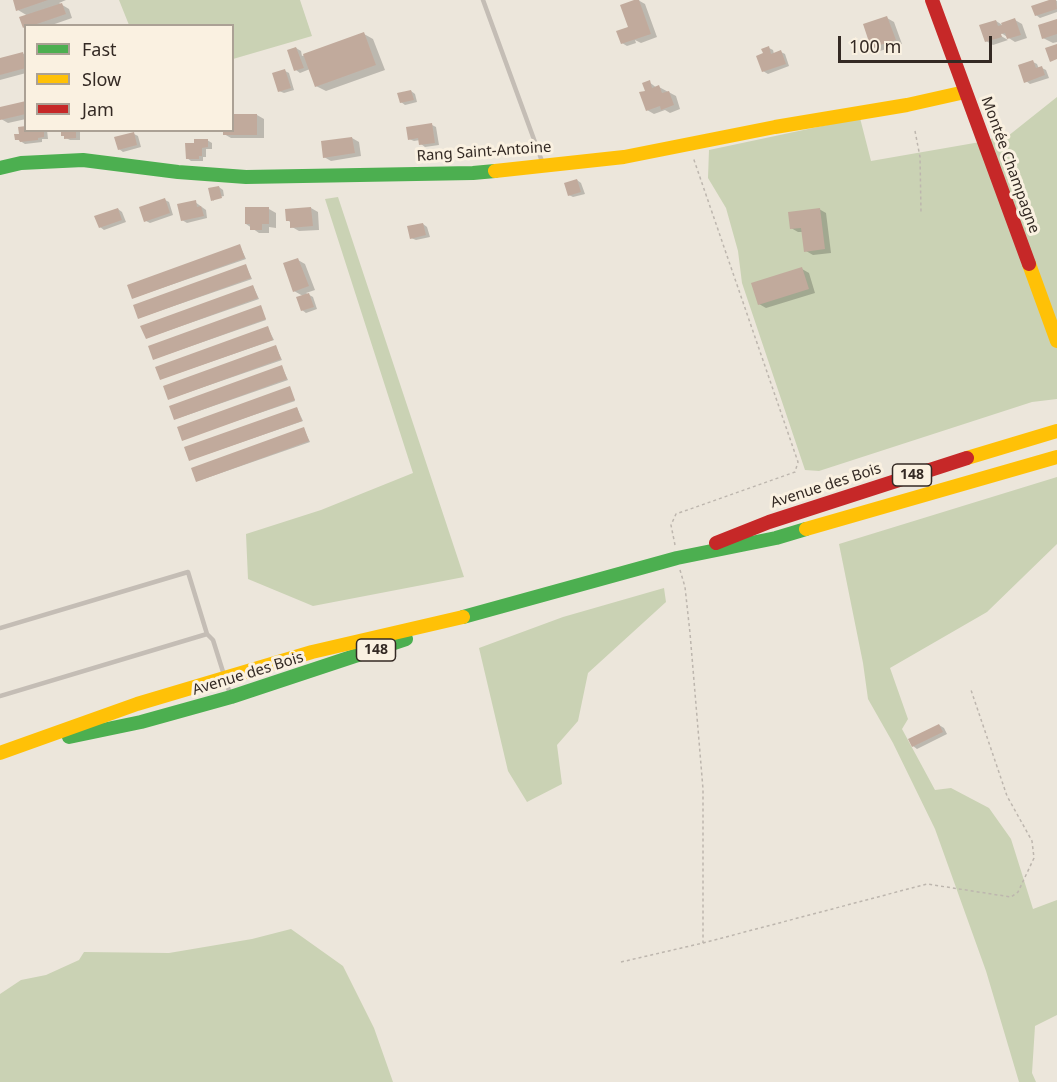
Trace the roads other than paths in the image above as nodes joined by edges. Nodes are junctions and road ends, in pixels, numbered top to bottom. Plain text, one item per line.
1 (483, 0) edge
2 (932, 0) edge
3 (965, 92) junction
4 (544, 165) junction
5 (0, 168) edge
6 (1057, 341) edge
7 (1057, 431) edge
8 (1057, 457) edge
9 (677, 558) junction
10 (478, 614) junction
11 (0, 628) edge
12 (207, 634) junction
13 (225, 678) junction
14 (0, 696) edge
15 (231, 697) junction
16 (22, 746) junction
17 (0, 753) edge

1 - 4 lane
2 - 3 main road, Montée Champagne
3 - 4 main road, Rang Saint-Antoine
3 - 6 main road, Montée Champagne
4 - 5 main road, Rang Saint-Antoine
7 - 9 main road, Avenue des Bois / 148
8 - 9 main road, Avenue des Bois / 148
9 - 10 main road, Avenue des Bois / 148
10 - 13 main road, Avenue des Bois / 148
10 - 15 main road, Avenue des Bois / 148
11 - 12 lane
12 - 13 lane
12 - 14 lane
13 - 15 lane
13 - 16 main road, Avenue des Bois / 148
15 - 16 main road, Avenue des Bois / 148
16 - 17 main road, Avenue des Bois / 148

